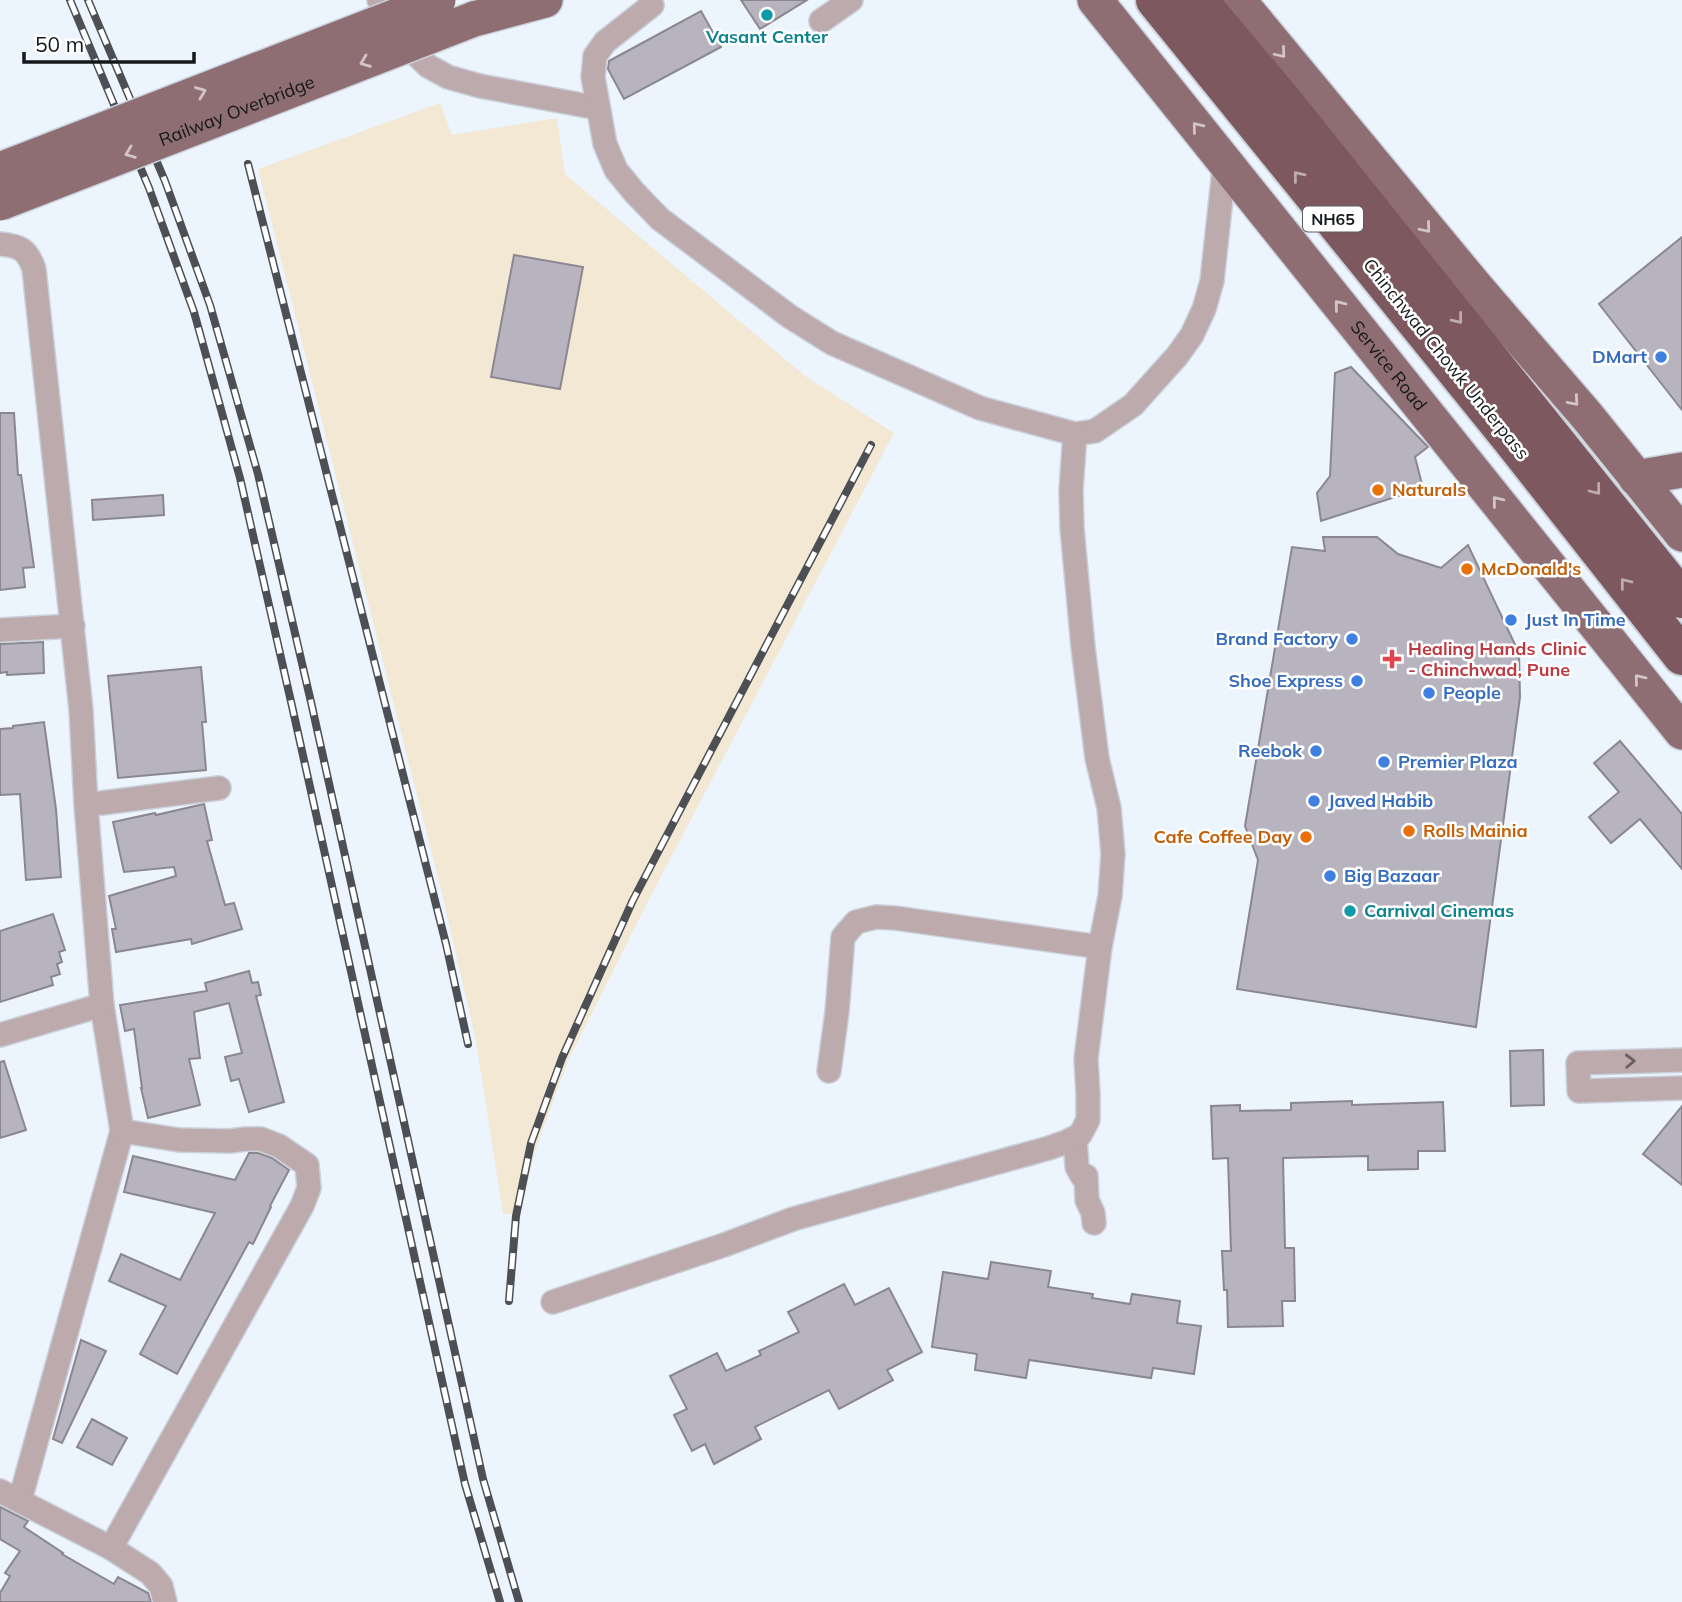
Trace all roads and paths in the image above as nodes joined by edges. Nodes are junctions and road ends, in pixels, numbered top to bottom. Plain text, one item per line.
1 (379, 0) edge
2 (438, 0) edge
3 (545, 0) edge
4 (851, 0) edge
5 (1095, 0) edge
6 (1155, 0) edge
7 (1198, 0) edge
8 (1238, 0) edge
9 (652, 5) dead end
10 (821, 21) dead end
11 (598, 108) junction
12 (1225, 162) junction
13 (0, 170) edge
14 (0, 203) edge
15 (0, 244) edge
16 (1075, 434) junction
17 (1682, 470) edge
18 (1636, 478) junction
19 (1682, 534) edge
20 (1682, 599) edge
21 (73, 626) junction
22 (0, 630) edge
23 (1682, 656) edge
24 (1682, 732) edge
25 (219, 788) dead end
26 (86, 805) junction
27 (1100, 947) junction
28 (102, 1005) junction
29 (0, 1035) edge
30 (1682, 1060) edge
31 (829, 1071) dead end
32 (1682, 1088) edge
33 (122, 1131) junction
34 (1075, 1138) junction
35 (1094, 1223) dead end
36 (553, 1302) dead end
37 (10, 1495) edge
38 (111, 1548) junction
39 (165, 1602) edge

1 - 11 street
13 -> 2 main road, Railway Overbridge, bridge
3 -> 14 main road, Railway Overbridge, bridge
4 - 10 street
12 -> 5 main road, Service Road
23 -> 6 highway, Chinchwad Chowk Underpass / NH65
7 -> 20 highway, Chinchwad Chowk Underpass / NH65
8 -> 18 main road
9 - 11 street
11 - 16 street
12 - 16 street
24 -> 12 main road, Service Road
15 - 21 street
16 - 27 street
17 - 18 main road
18 - 19 main road
21 - 22 street
21 - 26 street
25 - 26 street
26 - 28 street
27 - 31 street
27 - 34 street
28 - 29 street
28 - 33 street
32 -> 30 street
33 - 37 street
33 - 38 street
34 - 35 street
34 - 36 street
37 - 38 street
38 - 39 street

